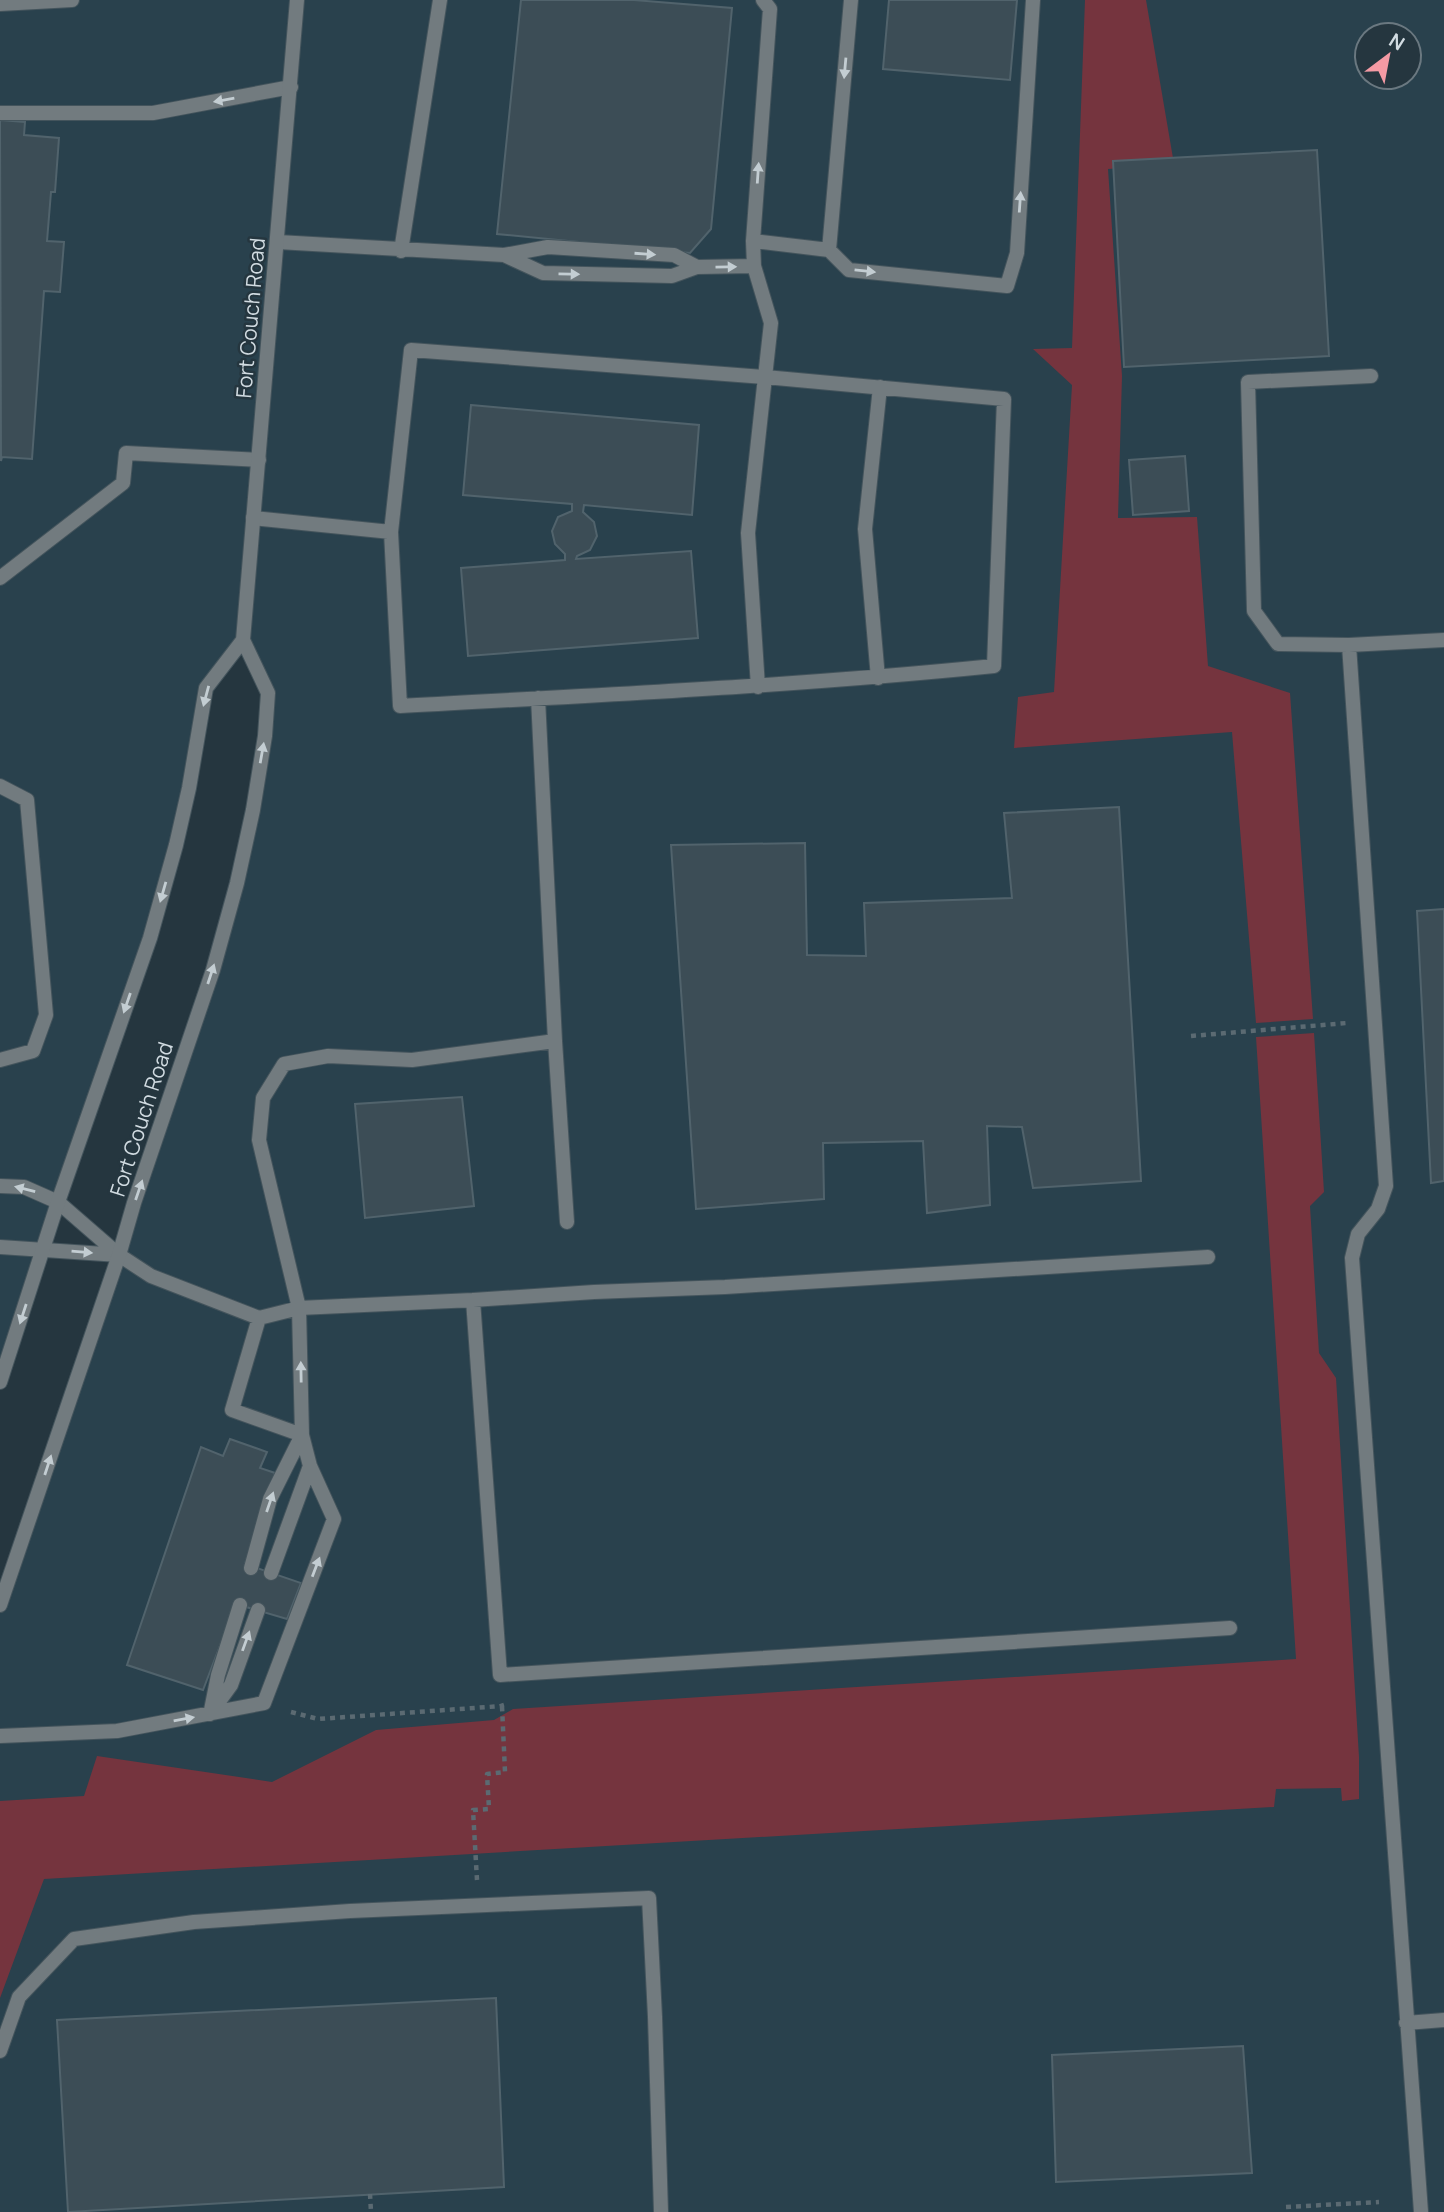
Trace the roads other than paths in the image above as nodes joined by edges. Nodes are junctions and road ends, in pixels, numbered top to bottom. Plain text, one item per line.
1 (72, 0) edge
2 (297, 0) edge
3 (440, 0) edge
4 (763, 0) edge
5 (851, 0) edge
6 (1033, 0) edge
7 (0, 4) edge
8 (291, 87) junction
9 (0, 113) edge
10 (753, 241) junction
11 (278, 242) junction
12 (829, 250) junction
13 (401, 251) junction
14 (504, 255) junction
15 (754, 266) junction
16 (697, 267) junction
17 (1371, 376) dead end
18 (765, 377) junction
19 (880, 387) junction
20 (259, 460) junction
21 (253, 518) junction
22 (391, 532) junction
23 (0, 578) edge
24 (243, 639) junction
25 (1444, 640) edge
26 (1349, 645) junction
27 (878, 678) junction
28 (758, 687) junction
29 (538, 698) junction
30 (0, 786) edge
31 (555, 1041) junction
32 (0, 1060) edge
33 (0, 1186) edge
34 (58, 1202) junction
35 (567, 1222) dead end
36 (0, 1247) edge
37 (44, 1249) junction
38 (119, 1255) junction
39 (1208, 1257) dead end
40 (473, 1300) junction
41 (299, 1308) junction
42 (259, 1318) junction
43 (0, 1382) edge
44 (302, 1435) junction
45 (310, 1465) junction
46 (251, 1568) dead end
47 (271, 1573) dead end
48 (0, 1605) edge
49 (240, 1605) dead end
50 (258, 1610) dead end
51 (1230, 1628) dead end
52 (210, 1714) junction
53 (0, 1736) edge
54 (1444, 2020) edge
55 (1406, 2023) junction
56 (0, 2051) edge
57 (661, 2212) edge
58 (1421, 2212) edge

1 - 7 street
2 - 8 street, Fort Couch Road
3 - 13 street
10 -> 4 street
5 -> 12 street
12 -> 6 street
8 -> 9 street
8 - 11 street, Fort Couch Road
10 - 12 street
10 - 15 street
11 - 13 street
11 - 20 street, Fort Couch Road
13 - 14 street
14 -> 16 street
14 -> 16 street
16 -> 15 street
15 - 18 street
17 - 26 street
18 - 19 street
18 - 22 street
18 - 28 street
19 - 27 street
19 - 27 street
20 - 21 street, Fort Couch Road
20 - 23 street
21 - 22 street
21 - 24 street, Fort Couch Road
22 - 29 street
24 -> 34 street
38 -> 24 street, Fort Couch Road
25 - 26 street
26 - 55 street
27 - 28 street
28 - 29 street
29 - 31 street
30 - 32 street
31 - 35 street
31 - 41 street
34 -> 33 street
34 - 37 street
34 - 38 street
36 - 37 street
37 -> 38 street
37 -> 43 street
38 - 42 street
48 -> 38 street, Fort Couch Road
39 - 40 street
40 - 41 street
40 - 51 street
41 - 42 street
44 -> 41 street
42 - 44 street
44 - 45 street
46 -> 44 street
45 - 47 street
52 -> 45 street
49 - 52 street
52 -> 50 street
53 -> 52 street
54 - 55 street
55 - 58 street
56 - 57 street

